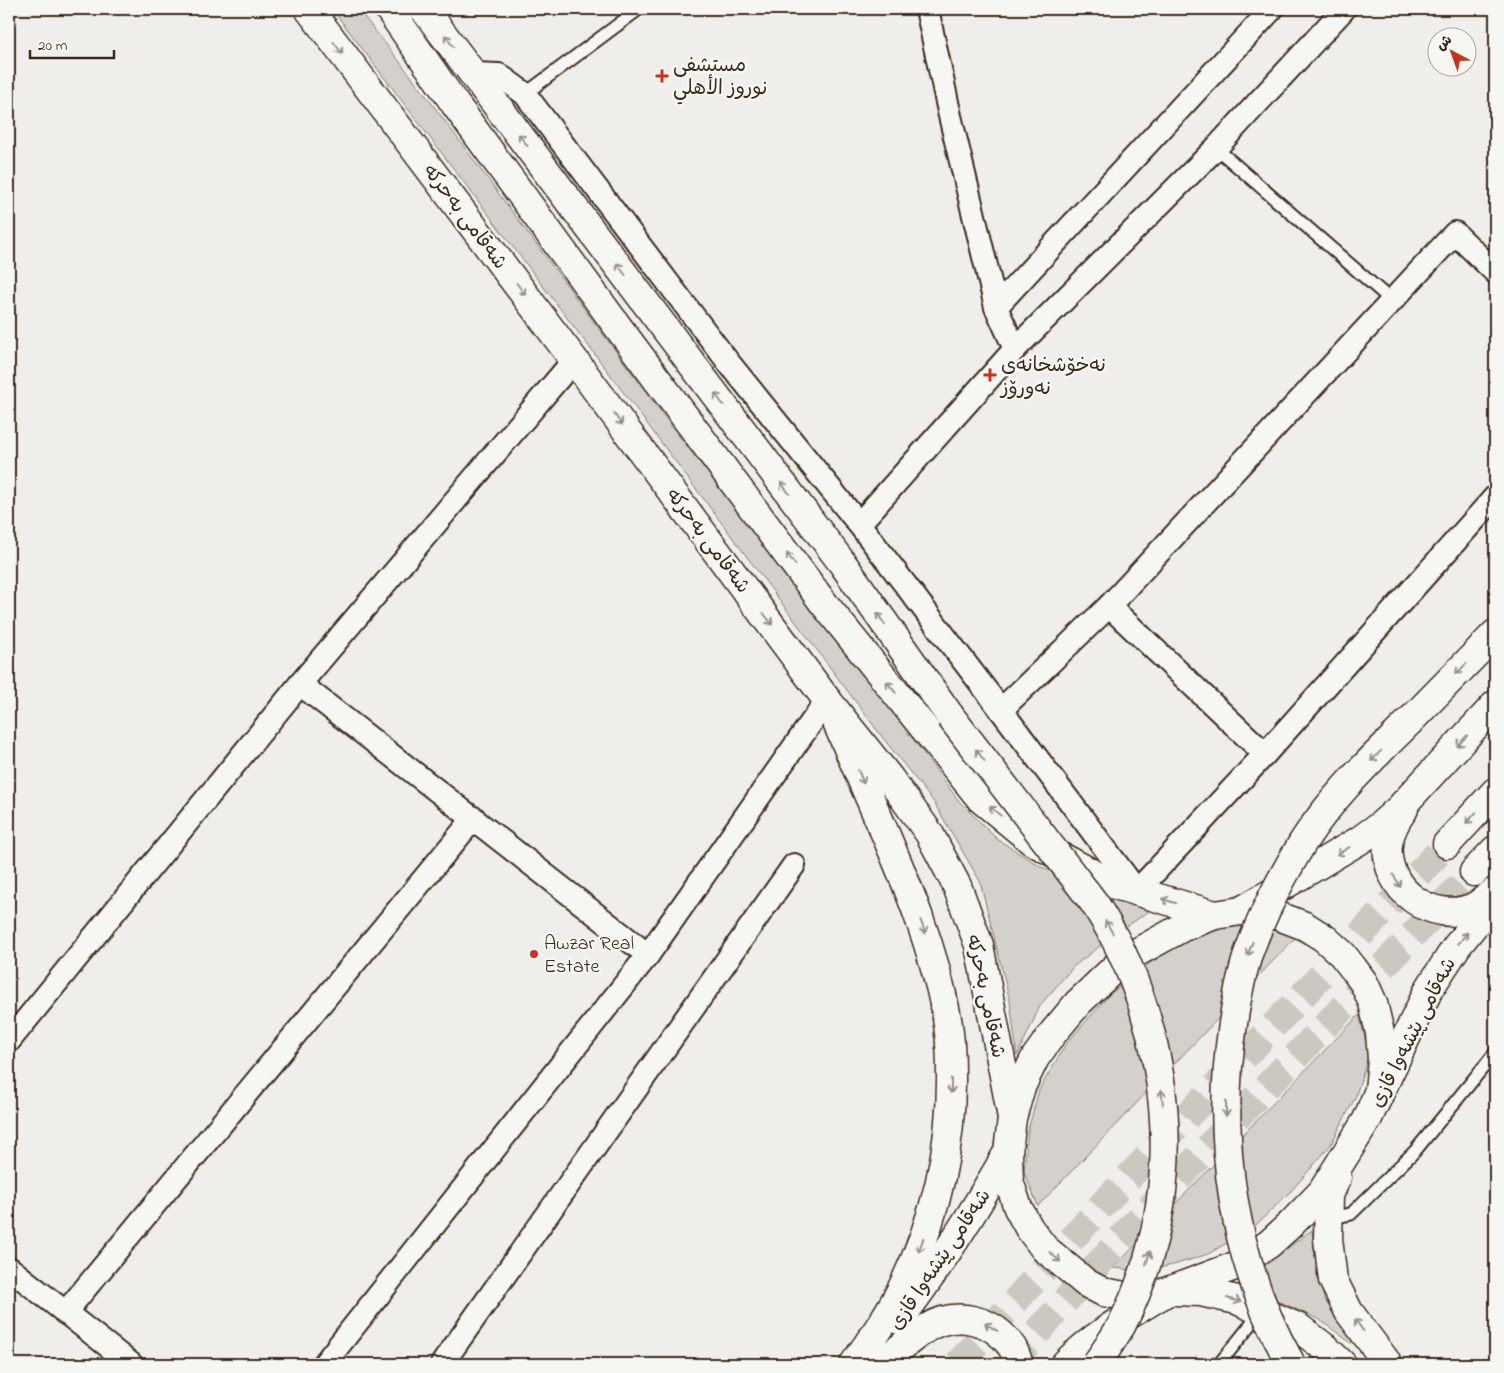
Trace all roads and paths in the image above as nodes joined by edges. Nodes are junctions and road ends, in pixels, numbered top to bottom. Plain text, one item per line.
1 (309, 9) edge
2 (389, 9) edge
3 (424, 9) edge
4 (639, 9) edge
5 (927, 9) edge
6 (1272, 9) edge
7 (1344, 9) edge
8 (473, 74) junction
9 (525, 94) junction
10 (1216, 148) junction
11 (1495, 272) edge
12 (1392, 301) junction
13 (996, 307) junction
14 (1015, 349) junction
15 (574, 360) junction
16 (1495, 497) edge
17 (859, 524) junction
18 (1109, 606) junction
19 (1495, 634) edge
20 (300, 684) junction
21 (827, 700) junction
22 (1495, 705) edge
23 (1001, 710) junction
24 (1265, 754) junction
25 (1417, 790) junction
26 (1495, 792) edge
27 (474, 818) junction
28 (1447, 844) tunnel mouth
29 (1495, 850) edge
30 (794, 865) dead end
31 (1474, 872) tunnel mouth
32 (1495, 891) edge
33 (1137, 892) junction
34 (1495, 899) edge
35 (1228, 913) junction
36 (648, 955) junction
37 (9, 1041) edge
38 (1495, 1052) edge
39 (1012, 1118) junction
40 (1367, 1120) junction
41 (1008, 1152) junction
42 (1346, 1154) junction
43 (1329, 1218) junction
44 (9, 1268) edge
45 (1168, 1291) junction
46 (1262, 1311) junction
47 (65, 1313) junction
48 (131, 1364) edge
49 (324, 1364) edge
50 (442, 1364) edge
51 (854, 1364) edge
52 (866, 1364) edge
53 (882, 1364) edge
54 (1020, 1364) edge
55 (1065, 1364) edge
56 (1096, 1364) edge
57 (1219, 1364) edge
58 (1291, 1364) edge
59 (1342, 1364) edge
60 (1388, 1364) edge

1 -> 15 main road, شەقامی بەحرکە
33 -> 2 main road
8 -> 3 main road
4 - 9 lane
5 - 13 street
6 - 13 street
7 - 10 street
8 - 9 street
56 -> 8 main road, bridge
9 - 17 street
10 - 12 lane
10 - 14 street
11 - 12 street
12 - 18 street
13 - 14 street
14 - 17 street
15 - 20 street
15 -> 21 main road, شەقامی بەحرکە
16 - 24 street
17 - 23 street
18 - 23 street
18 - 24 street
19 -> 58 main road, bridge
20 - 27 street
20 - 37 street
21 - 36 street
21 - 39 main road, شەقامی بەحرکە
21 -> 51 main road
22 -> 25 main road, شەقامی پێشەوا قازی
23 - 33 street
24 - 33 street
25 -> 32 main road
25 -> 35 main road, شەقامی پێشەوا قازی
26 -> 28 main road
27 - 36 street
27 - 47 street
29 - 31 main road
30 - 50 street
35 -> 33 main road
40 -> 34 main road, شەقامی پێشەوا قازی
35 - 39 main road, شەقامی پێشەوا قازی
35 - 40 main road, شەقامی پێشەوا قازی
36 - 49 street
38 - 43 lane
39 - 41 main road, شەقامی پێشەوا قازی
40 - 42 main road, شەقامی پێشەوا قازی
41 -> 45 main road, شەقامی پێشەوا قازی
41 - 52 main road, شەقامی پێشەوا قازی
42 - 43 main road
42 - 45 main road, شەقامی پێشەوا قازی
60 -> 43 main road
44 - 47 street
45 -> 46 main road
45 - 55 main road, شەقامی پێشەوا قازی
46 - 57 lane
46 - 59 main road
47 - 48 street
54 -> 53 main road

